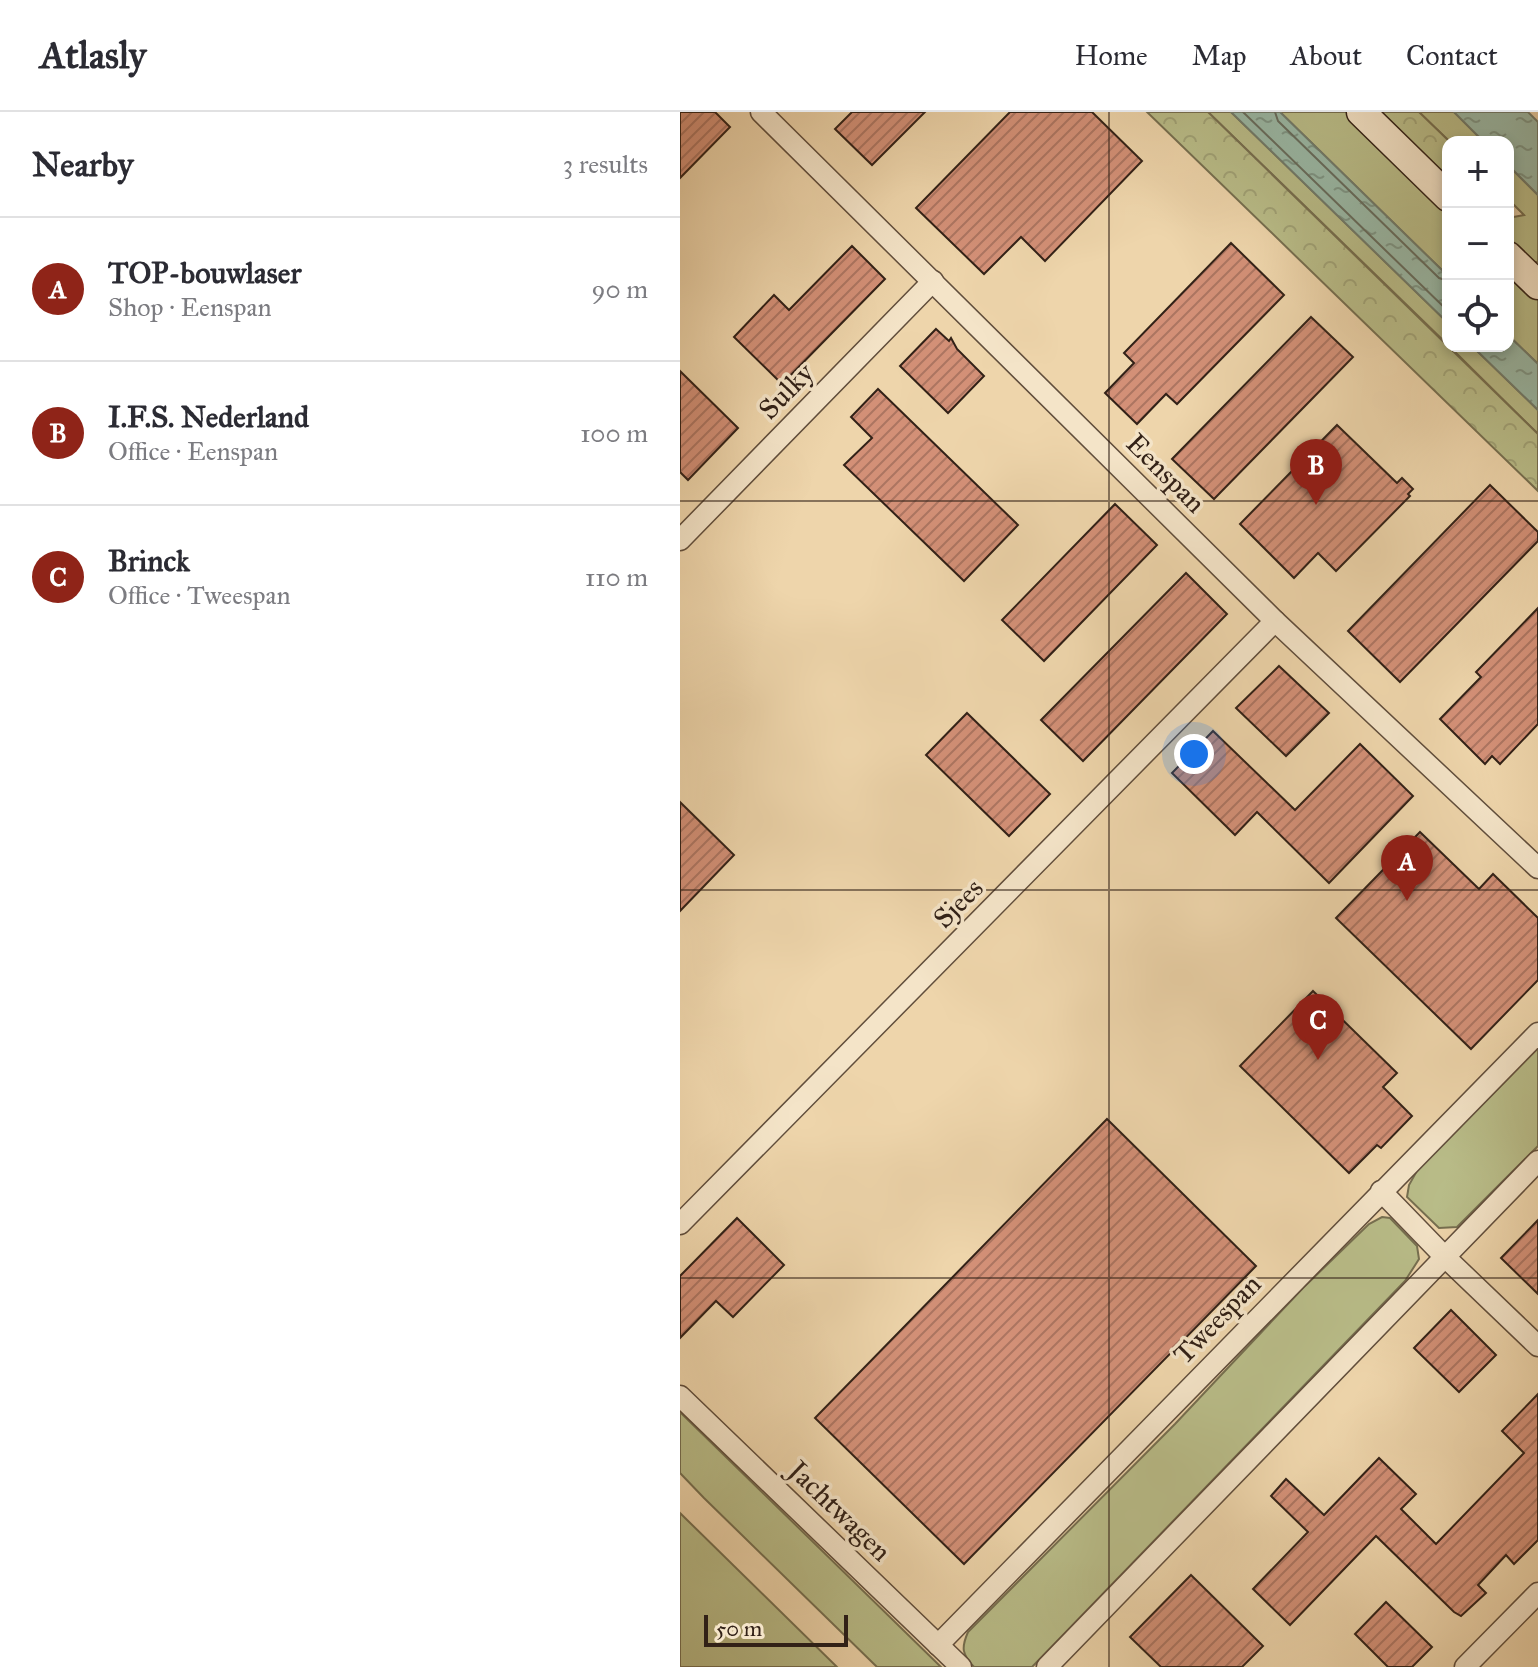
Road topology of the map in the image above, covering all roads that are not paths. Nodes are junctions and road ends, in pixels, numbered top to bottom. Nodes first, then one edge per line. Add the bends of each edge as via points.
1 (761, 112) edge
2 (1361, 112) edge
3 (1442, 191) edge
4 (1514, 262) edge
5 (933, 281) junction
6 (1538, 285) edge
7 (680, 540) edge
8 (1275, 621) junction
9 (1538, 868) edge
10 (1538, 1033) edge
11 (1538, 1161) edge
12 (1381, 1191) junction
13 (680, 1224) edge
14 (1444, 1256) junction
15 (1538, 1346) edge
16 (680, 1396) edge
17 (1538, 1593) edge
18 (938, 1645) junction
19 (961, 1667) edge
20 (1047, 1667) edge
21 (1465, 1667) edge

1 - 5 street, Eenspan
2 - 3 main road
4 - 6 main road
5 - 7 street, Sulky
5 - 8 street, Eenspan
8 - 9 street, Eenspan
8 - 13 street, Sjees
10 - 12 street, Tweespan
11 - 14 street
12 - 14 street
12 - 18 street, Tweespan
14 - 15 street
14 - 20 street
16 - 18 street, Jachtwagen
17 - 21 street
18 - 19 street, Jachtwagen

